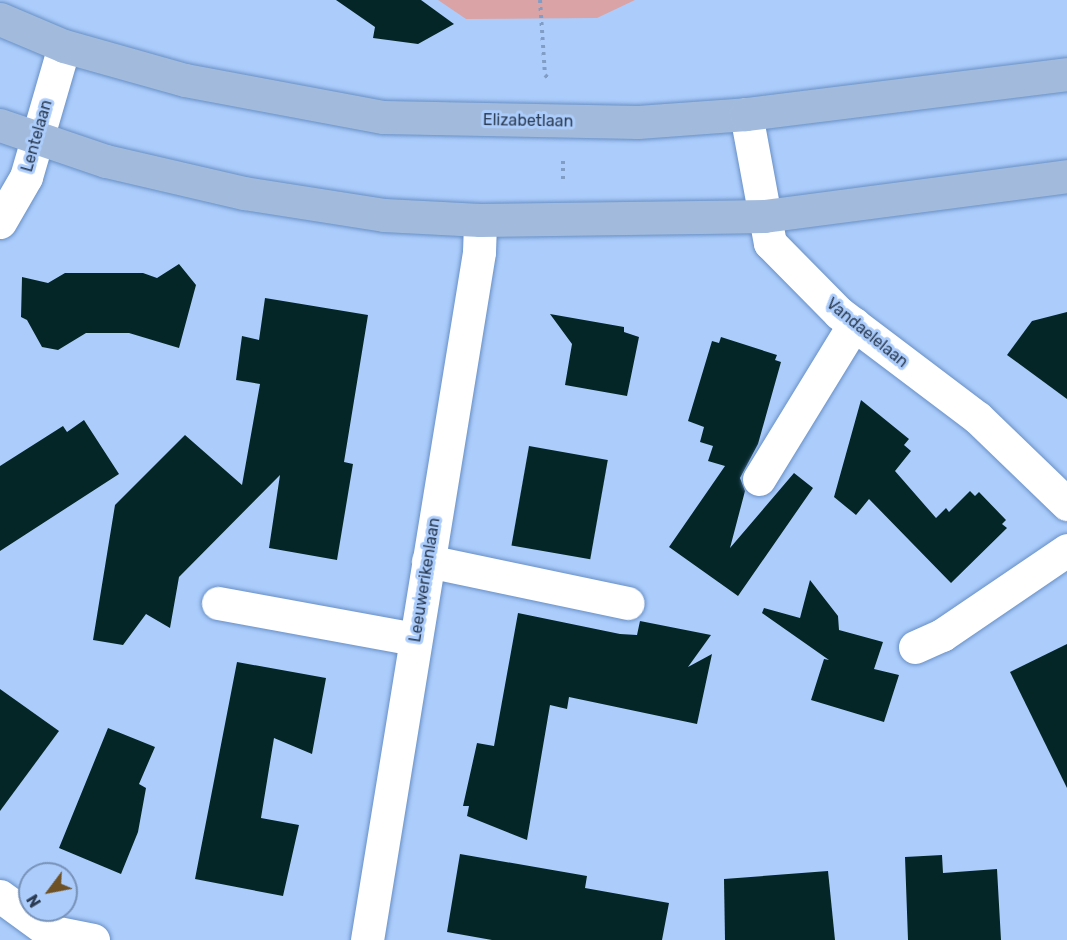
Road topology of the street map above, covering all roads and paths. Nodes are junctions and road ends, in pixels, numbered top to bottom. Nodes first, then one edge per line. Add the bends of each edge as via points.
1 (540, 0) edge
2 (0, 19) edge
3 (64, 46) junction
4 (1067, 74) edge
5 (746, 114) junction
6 (564, 122) junction
7 (0, 125) edge
8 (39, 138) junction
9 (1067, 176) edge
10 (764, 216) junction
11 (480, 220) junction
12 (562, 221) junction
13 (0, 222) edge
14 (854, 324) junction
15 (759, 479) dead end
16 (1067, 504) edge
17 (1067, 550) edge
18 (428, 561) junction
19 (218, 603) dead end
20 (628, 603) dead end
21 (415, 639) junction
22 (915, 646) dead end
23 (0, 896) edge
24 (93, 940) edge
25 (367, 940) edge

1 - 6 path via 545,75 564,93
2 - 3 main road, Elizabetlaan
3 - 6 main road, Elizabetlaan via 185,80 383,117
3 - 8 street, Lentelaan
4 - 5 main road, Elizabetlaan
5 - 6 main road, Elizabetlaan via 638,122
5 - 10 street, Vandaelelaan
6 - 12 path
7 - 8 main road
8 - 11 main road via 160,175 312,206
8 - 13 street, Lentelaan via 26,177
9 - 10 main road
10 - 12 main road
10 - 14 street, Vandaelelaan via 770,243
11 - 12 main road
11 - 18 street, Leeuwerikenlaan via 479,252
14 - 15 street
14 - 16 street, Vandaelelaan via 978,418
17 - 22 street via 942,635
18 - 20 street
18 - 21 street, Leeuwerikenlaan
19 - 21 street
21 - 25 street, Leeuwerikenlaan
23 - 24 street via 48,931

